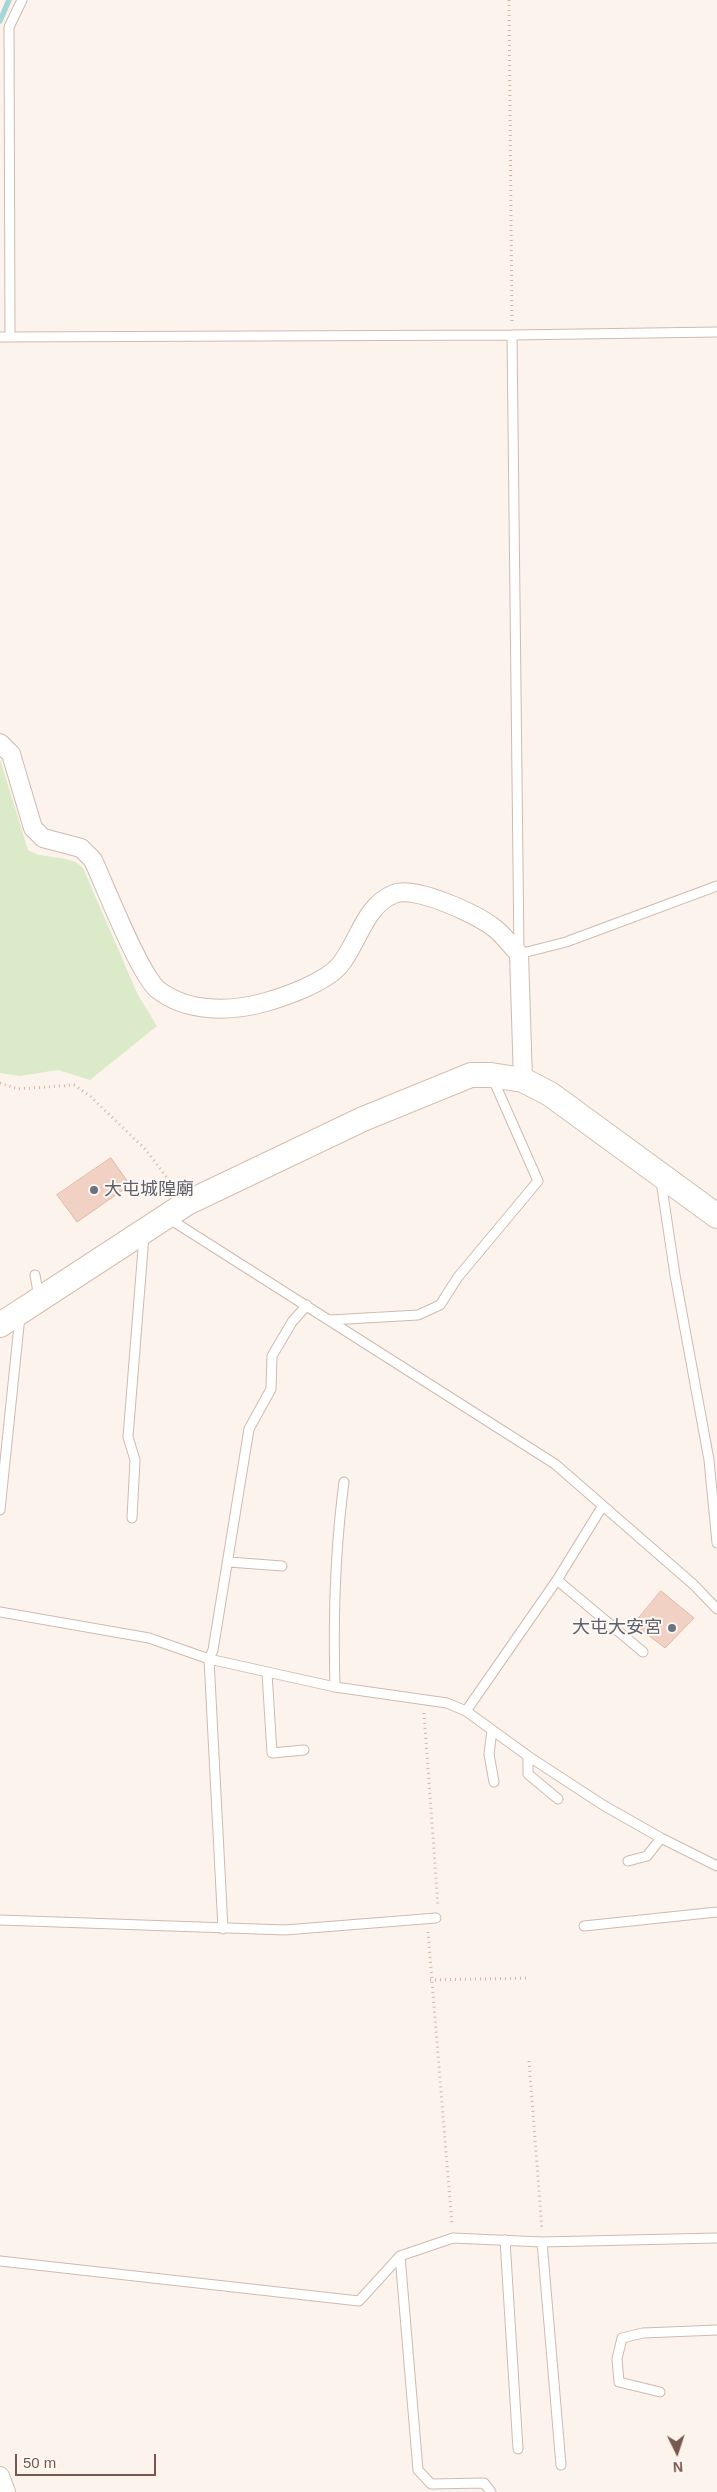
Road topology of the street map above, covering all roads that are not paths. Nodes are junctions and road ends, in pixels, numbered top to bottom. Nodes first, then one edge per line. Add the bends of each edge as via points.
1 (22, 0) edge
2 (717, 332) edge
3 (512, 335) junction
4 (5, 337) edge
5 (0, 743) edge
6 (717, 886) edge
7 (519, 954) junction
8 (491, 1075) junction
9 (523, 1080) junction
10 (660, 1174) junction
11 (166, 1216) junction
12 (717, 1216) edge
13 (144, 1231) junction
14 (36, 1275) dead end
15 (30, 1305) junction
16 (307, 1305) junction
17 (330, 1320) junction
18 (0, 1324) edge
19 (344, 1482) dead end
20 (602, 1507) junction
21 (0, 1510) edge
22 (132, 1518) dead end
23 (717, 1542) edge
24 (229, 1562) junction
25 (282, 1566) dead end
26 (556, 1580) junction
27 (717, 1609) edge
28 (0, 1612) edge
29 (643, 1652) dead end
30 (209, 1659) junction
31 (267, 1673) junction
32 (335, 1686) junction
33 (466, 1710) junction
34 (492, 1730) junction
35 (304, 1750) dead end
36 (528, 1756) junction
37 (494, 1782) dead end
38 (558, 1799) dead end
39 (661, 1838) junction
40 (628, 1861) dead end
41 (717, 1866) edge
42 (717, 1912) edge
43 (436, 1918) road end
44 (0, 1920) edge
45 (584, 1926) dead end
46 (223, 1929) junction
47 (717, 2238) edge
48 (505, 2240) junction
49 (542, 2242) junction
50 (400, 2256) junction
51 (0, 2261) edge
52 (717, 2330) edge
53 (660, 2392) dead end
54 (518, 2449) dead end
55 (561, 2465) dead end
56 (0, 2476) edge
57 (6, 2492) edge
58 (491, 2492) edge

1 - 4 lane via 8,27
2 - 3 lane
3 - 4 lane
3 - 7 lane
5 - 7 street via 11,754 33,828 43,838 81,848 93,860 142,966 157,988 187,1005 248,1007 280,998 322,979 340,966 380,903 395,893 421,894 474,917 493,927
6 - 7 lane via 566,942
7 - 9 street
8 - 9 street
8 - 11 street via 471,1075 364,1119
8 - 17 lane via 538,1181 458,1277 440,1305 418,1316
9 - 10 street via 550,1094
10 - 12 street
10 - 23 lane via 709,1460
11 - 13 street
11 - 16 lane
13 - 15 street
13 - 22 lane via 128,1437 135,1460
14 - 15 lane
15 - 18 street
15 - 21 lane
16 - 17 lane
16 - 24 lane via 292,1322 272,1356 271,1389 249,1428
17 - 20 lane via 554,1464
19 - 32 lane via 337,1536 333,1642
20 - 26 lane
20 - 27 lane via 694,1585
24 - 25 lane
24 - 30 lane
26 - 29 lane
26 - 33 lane
28 - 30 lane via 149,1638
30 - 31 lane
30 - 46 lane
31 - 32 lane
31 - 35 lane via 272,1753
32 - 33 lane via 447,1703
33 - 34 lane
34 - 36 lane
34 - 37 lane via 489,1754
36 - 38 lane via 528,1774
36 - 39 lane
39 - 40 lane via 647,1856
39 - 41 lane
42 - 45 lane
43 - 46 lane via 285,1930
44 - 46 lane
47 - 49 lane
48 - 49 lane
48 - 50 lane via 453,2238
48 - 54 lane
49 - 55 lane
50 - 51 lane via 359,2301
50 - 58 lane via 418,2470 431,2484 484,2483
52 - 53 lane via 643,2333 622,2338 617,2359 619,2382
56 - 57 street

